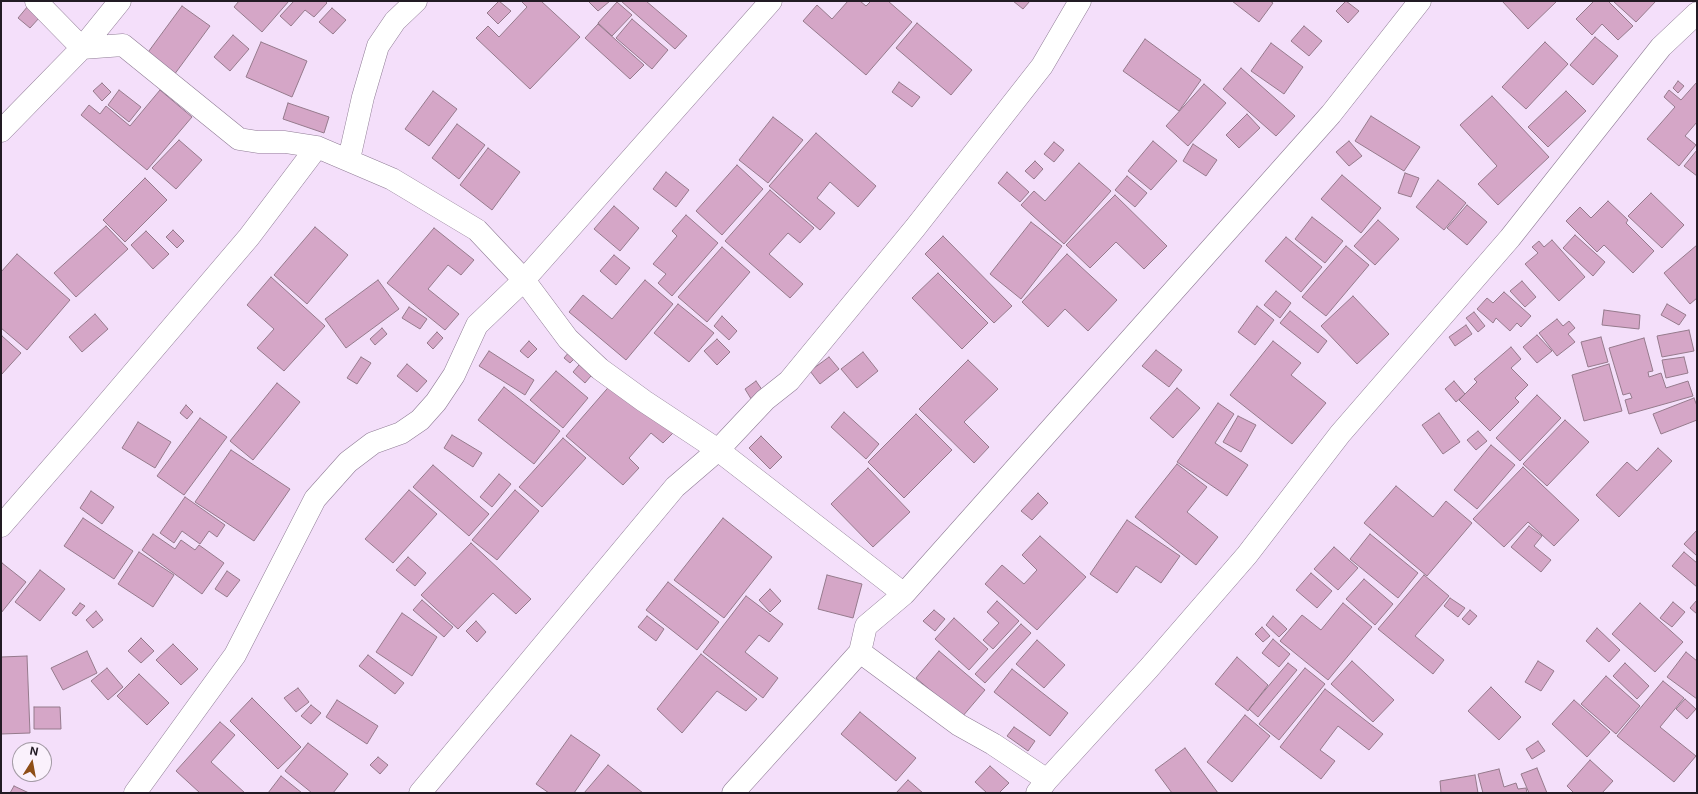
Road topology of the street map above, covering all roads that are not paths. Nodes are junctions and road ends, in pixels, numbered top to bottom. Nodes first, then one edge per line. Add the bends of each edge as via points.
1 (36, 1) edge
2 (120, 1) edge
3 (416, 1) edge
4 (771, 1) edge
5 (1080, 1) edge
6 (1420, 1) edge
7 (1697, 13) edge
8 (82, 48) junction
9 (1, 131) edge
10 (317, 146) junction
11 (349, 160) junction
12 (524, 280) junction
13 (718, 450) junction
14 (1, 526) edge
15 (904, 594) junction
16 (860, 652) junction
17 (1042, 786) edge
18 (135, 793) edge
19 (420, 793) edge
20 (733, 793) edge

1 - 8 street
2 - 8 street
3 - 11 street via 395,21 378,46 363,96
4 - 12 street
5 - 13 street via 1042,66 910,234 789,381 765,400
6 - 15 street via 1331,114
7 - 17 street via 1661,47 1510,238 1340,434 1247,555
8 - 9 street
8 - 10 street via 123,45 239,139
10 - 11 street
10 - 14 street via 249,237
11 - 12 street via 392,179 477,230
12 - 13 street via 568,339 600,369
12 - 18 street via 477,326 454,375 420,420 401,433 373,443 348,462 315,499 235,654
13 - 15 street
13 - 19 street via 675,487
15 - 16 street via 866,626
16 - 17 street via 959,724 993,744
16 - 20 street

